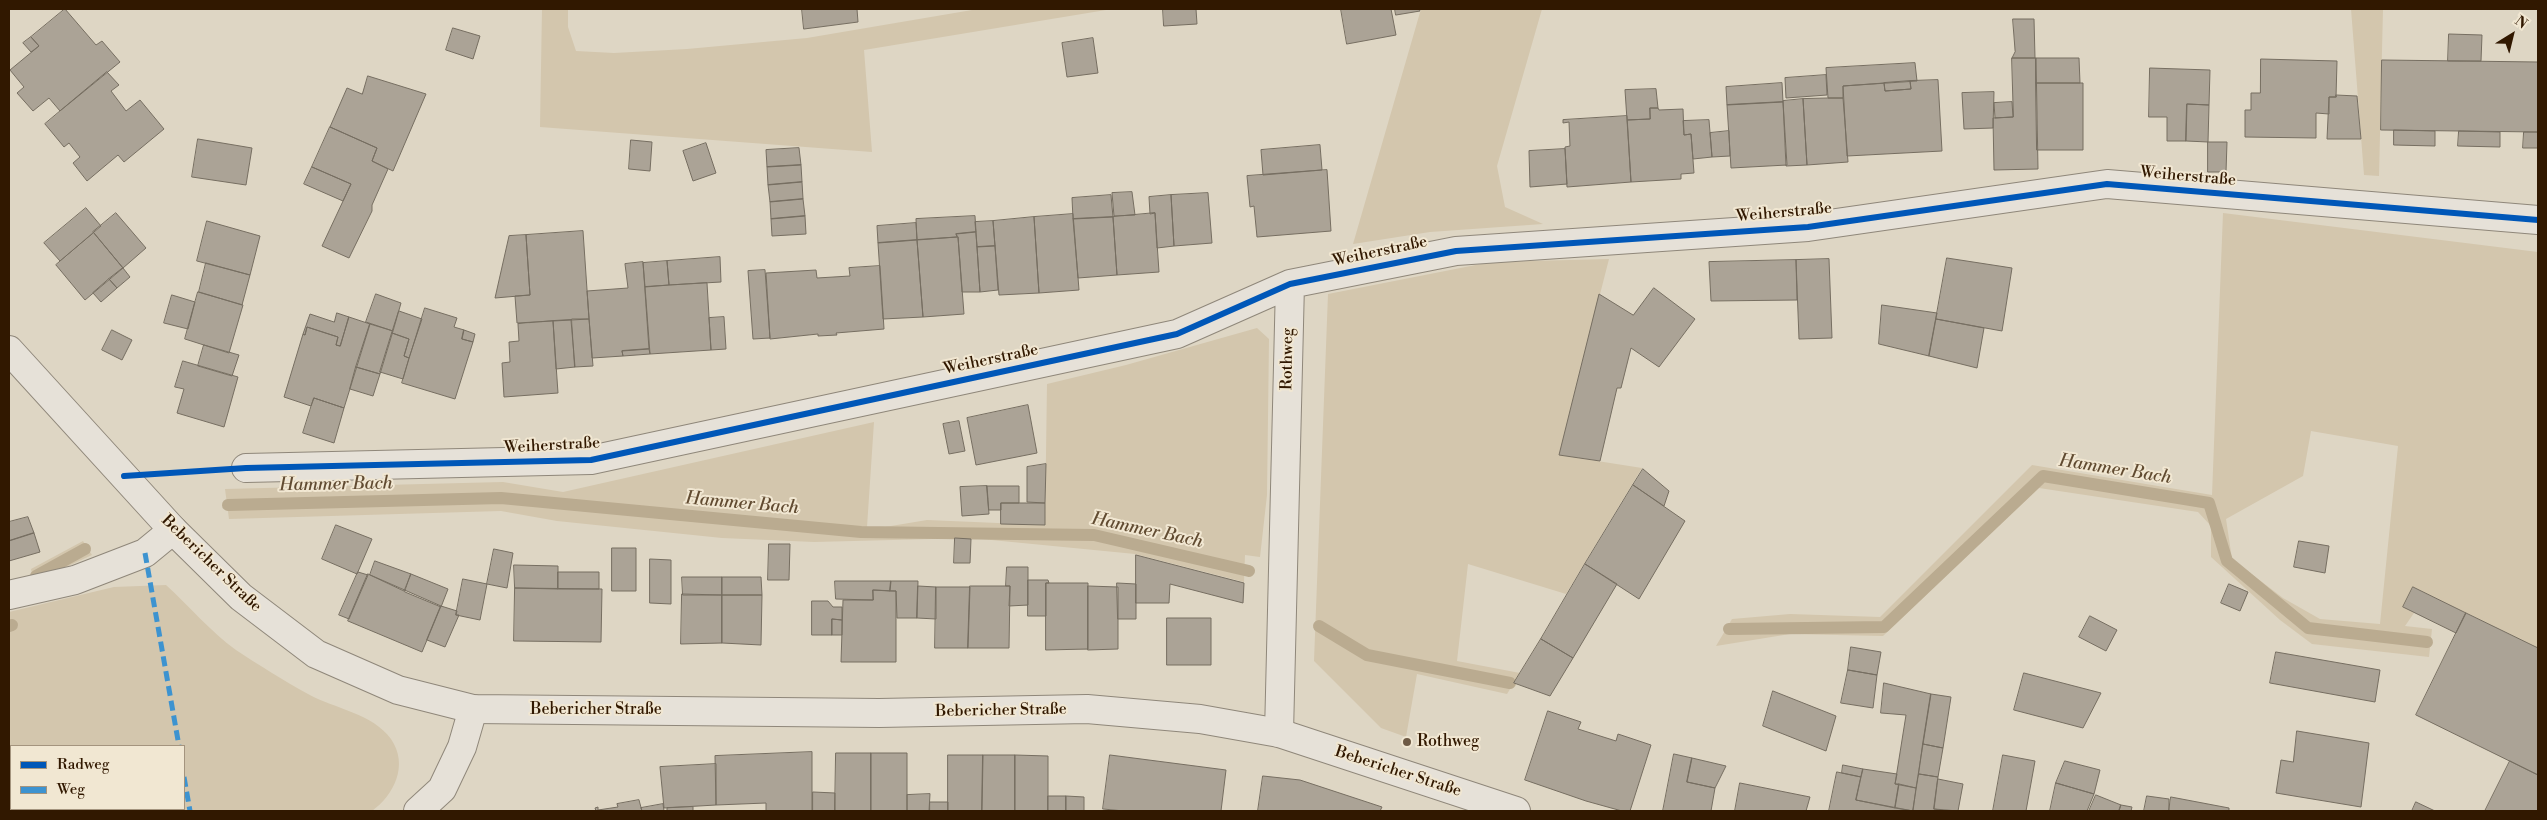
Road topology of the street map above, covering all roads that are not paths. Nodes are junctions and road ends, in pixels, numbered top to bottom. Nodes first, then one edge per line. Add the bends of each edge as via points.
1 (2538, 220) edge
2 (1290, 284) junction
3 (9, 350) edge
4 (246, 468) dead end
5 (173, 530) junction
6 (9, 596) edge
7 (472, 710) junction
8 (1279, 733) junction
9 (418, 811) edge
10 (1516, 811) edge

1 - 2 street, Weiherstraße via 2107,184 1808,226 1456,251
2 - 4 street, Weiherstraße via 1177,334 591,460
2 - 8 street, Rothweg
3 - 5 street, Bebericher Straße
5 - 6 street via 145,553 75,580
5 - 7 street, Bebericher Straße via 241,597 316,654 398,690
7 - 8 street, Bebericher Straße via 879,713 1087,710 1200,719
7 - 9 street via 462,748 442,789
8 - 10 street, Bebericher Straße

